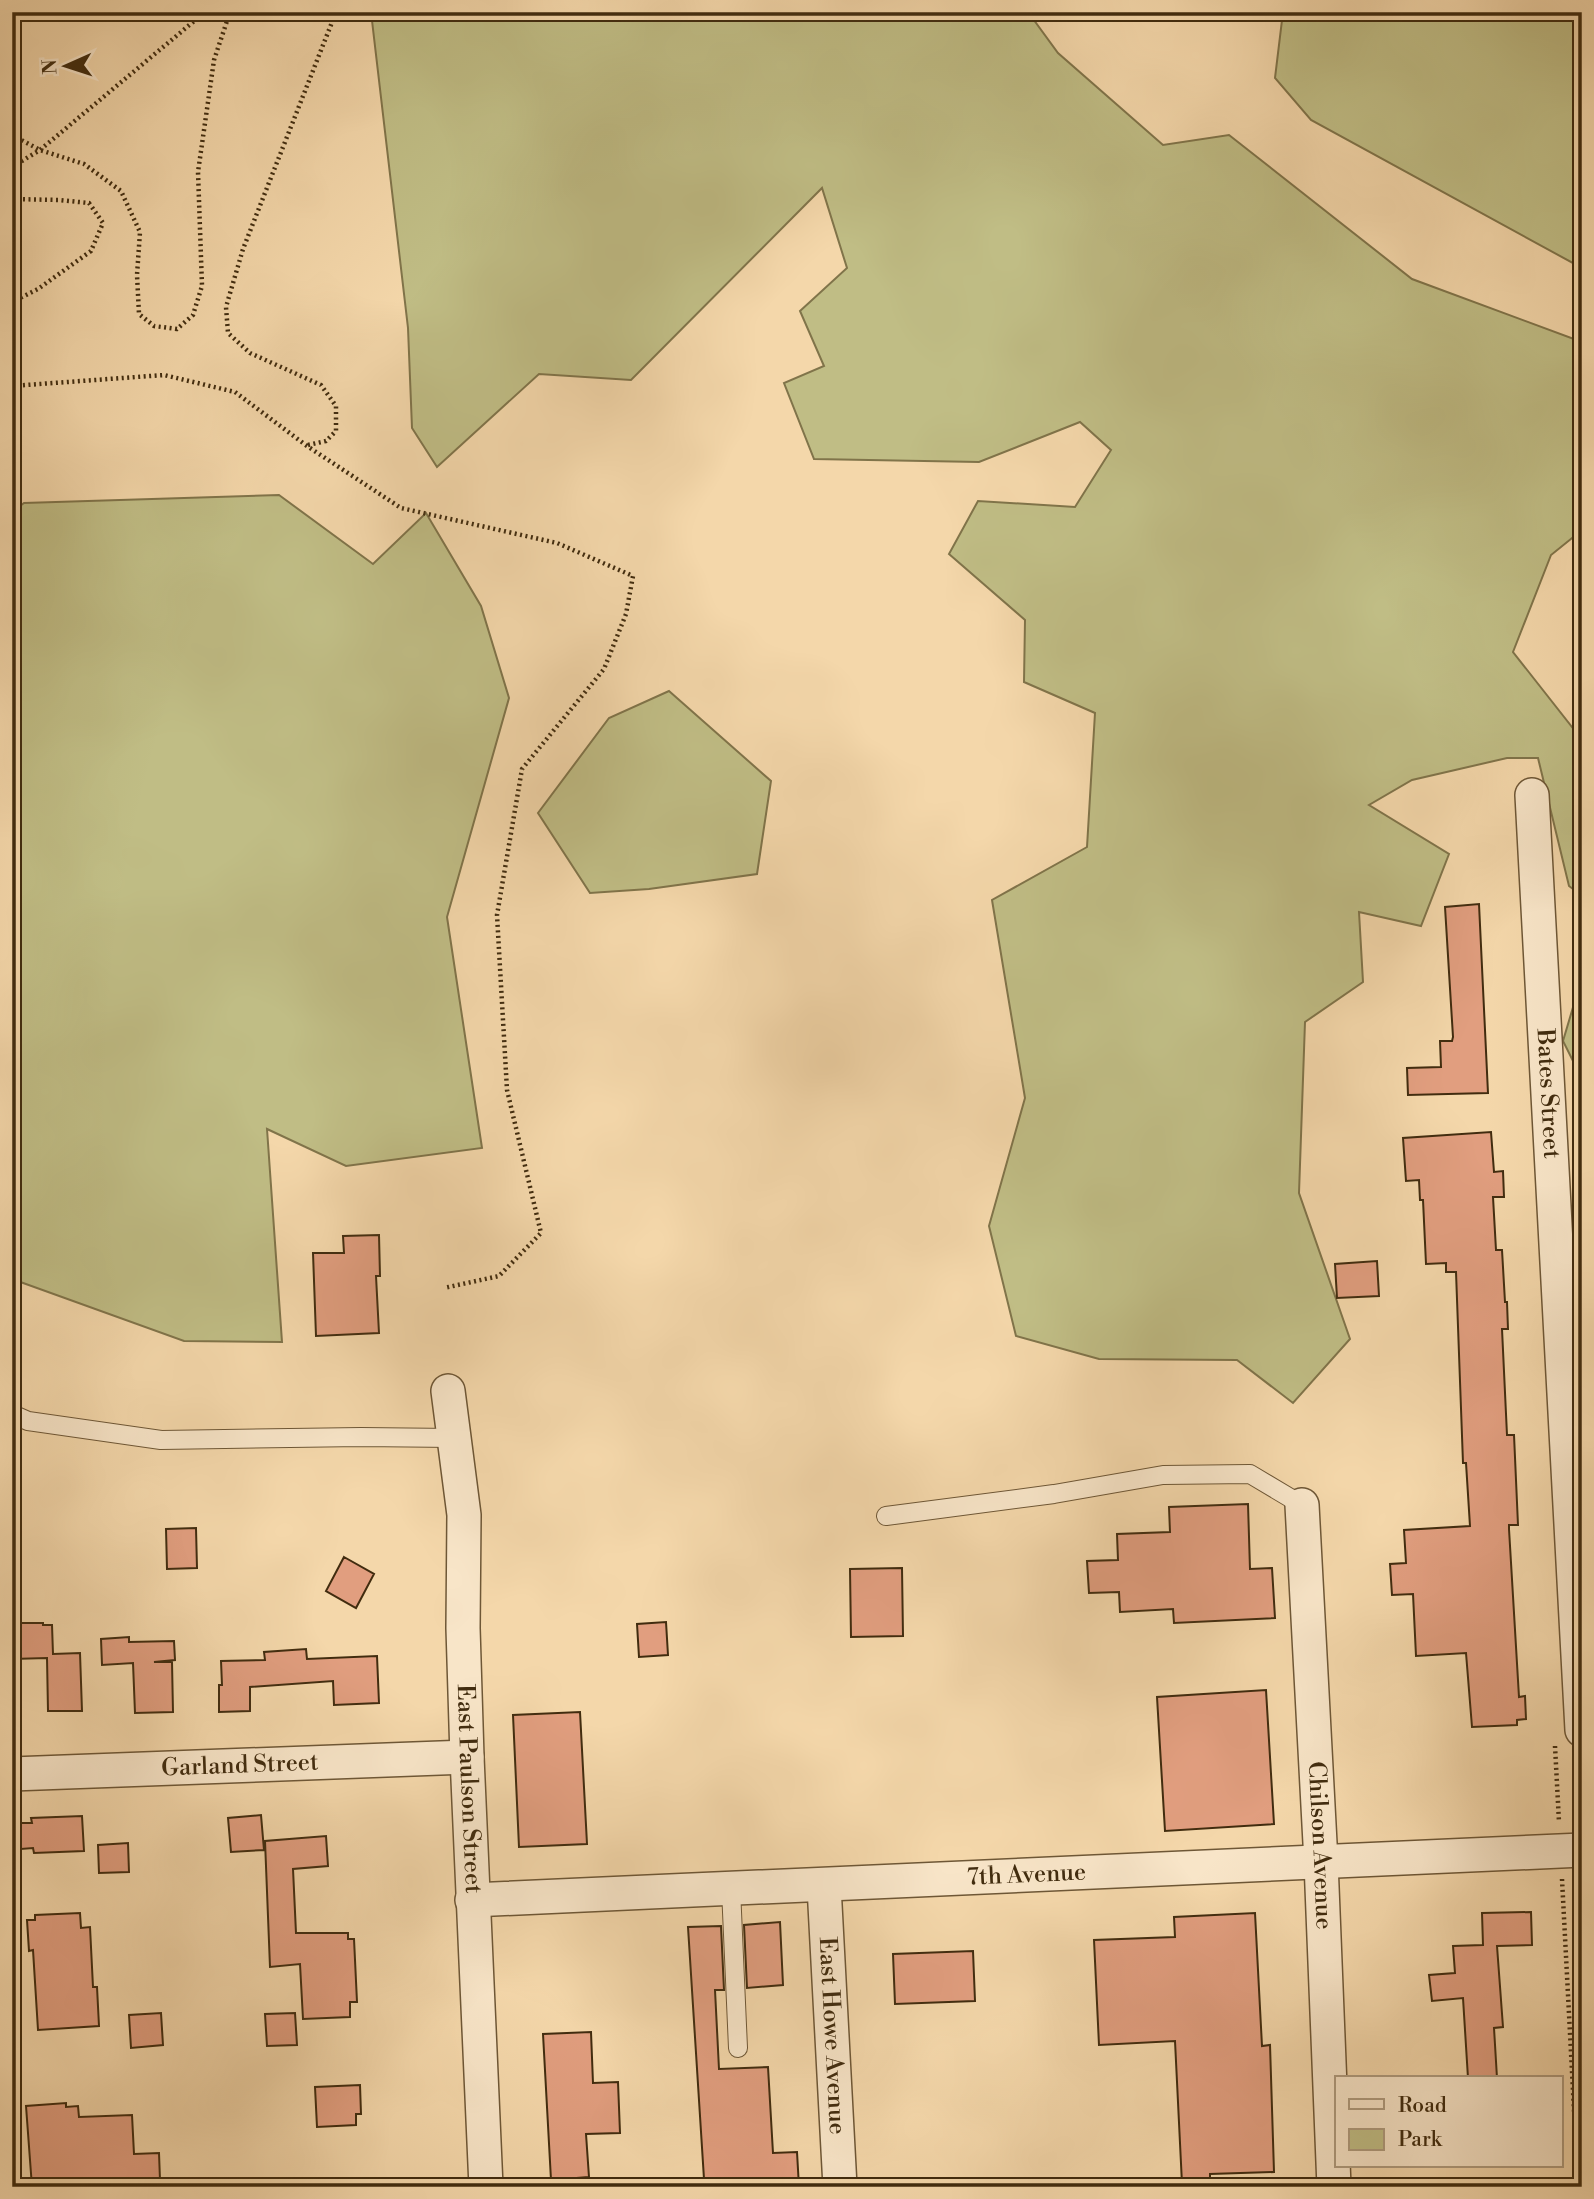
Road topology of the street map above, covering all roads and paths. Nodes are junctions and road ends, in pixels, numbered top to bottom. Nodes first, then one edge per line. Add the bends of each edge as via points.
1 (205, 12) edge
2 (230, 12) edge
3 (336, 12) edge
4 (12, 135) edge
5 (40, 150) junction
6 (12, 167) edge
7 (12, 199) edge
8 (12, 302) edge
9 (12, 386) edge
10 (307, 446) junction
11 (1532, 795) dead end
12 (444, 1288) dead end
13 (448, 1391) dead end
14 (12, 1413) edge
15 (454, 1438) junction
16 (1301, 1505) joint
17 (886, 1516) dead end
18 (1582, 1730) edge
19 (467, 1757) junction
20 (12, 1774) edge
21 (1582, 1850) edge
22 (1321, 1862) junction
23 (824, 1886) junction
24 (731, 1889) junction
25 (472, 1900) junction
26 (738, 2048) dead end
27 (486, 2187) edge
28 (840, 2187) edge
29 (1334, 2187) edge

1 - 5 path
2 - 5 path via 214,60 198,172 202,286 194,314 177,329 154,327 139,314 139,232 121,191 84,163
3 - 10 path via 243,249 226,307 228,333 250,353 321,384 336,406 335,431 326,441
4 - 5 path
5 - 6 path
7 - 8 path via 89,203 103,223 91,251
9 - 10 path via 164,375 235,392
10 - 12 path via 401,508 556,543 633,576 626,614 604,669 522,769 497,915 508,1090 541,1233 499,1276
11 - 18 street, Bates Street
13 - 15 street, East Paulson Street
14 - 15 lane via 28,1421 161,1440
15 - 19 street, East Paulson Street via 464,1516
16 - 17 lane via 1250,1474 1175,1475
16 - 22 street, Chilson Avenue
19 - 20 street, Garland Street
19 - 25 street, East Paulson Street
21 - 22 street, 7th Avenue
22 - 23 street, 7th Avenue
22 - 29 street, Chilson Avenue
23 - 24 street, 7th Avenue
23 - 28 street, East Howe Avenue
24 - 25 street, 7th Avenue
24 - 26 lane
25 - 27 street, East Paulson Street

